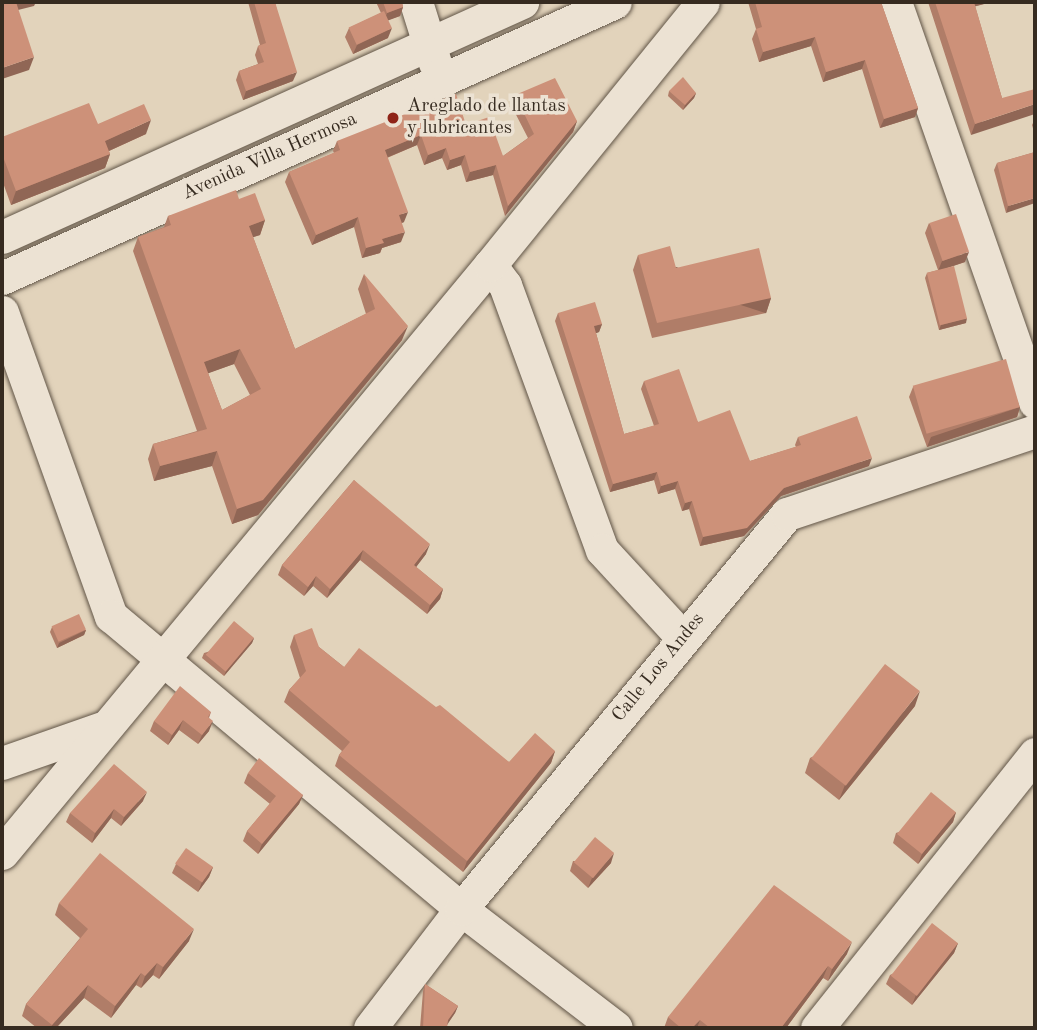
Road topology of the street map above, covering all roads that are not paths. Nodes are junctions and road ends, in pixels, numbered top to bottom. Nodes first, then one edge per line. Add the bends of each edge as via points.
1 (416, 2) edge
2 (522, 2) edge
3 (615, 2) edge
4 (703, 2) edge
5 (895, 2) edge
6 (430, 43) junction
7 (439, 80) junction
8 (2, 237) edge
9 (491, 265) junction
10 (2, 278) edge
11 (2, 312) edge
12 (1035, 402) edge
13 (1035, 430) edge
14 (683, 638) junction
15 (161, 662) junction
16 (103, 727) junction
17 (1035, 754) edge
18 (2, 763) edge
19 (2, 853) edge
20 (461, 909) junction
21 (370, 1028) edge
22 (616, 1028) edge
23 (817, 1028) edge

1 - 6 street
2 - 6 street, Avenida Villa Hermosa
3 - 7 street, Avenida Villa Hermosa
4 - 9 street
5 - 12 street
6 - 7 street
6 - 8 street, Avenida Villa Hermosa
7 - 10 street, Avenida Villa Hermosa
9 - 14 street via 505,285 602,550
9 - 15 street
11 - 15 street via 111,616
13 - 14 street, Calle Los Andes via 787,514
14 - 20 street, Calle Los Andes
15 - 16 street
15 - 20 street
16 - 18 street
16 - 19 street
17 - 23 street
20 - 21 street, Calle Los Andes
20 - 22 street

